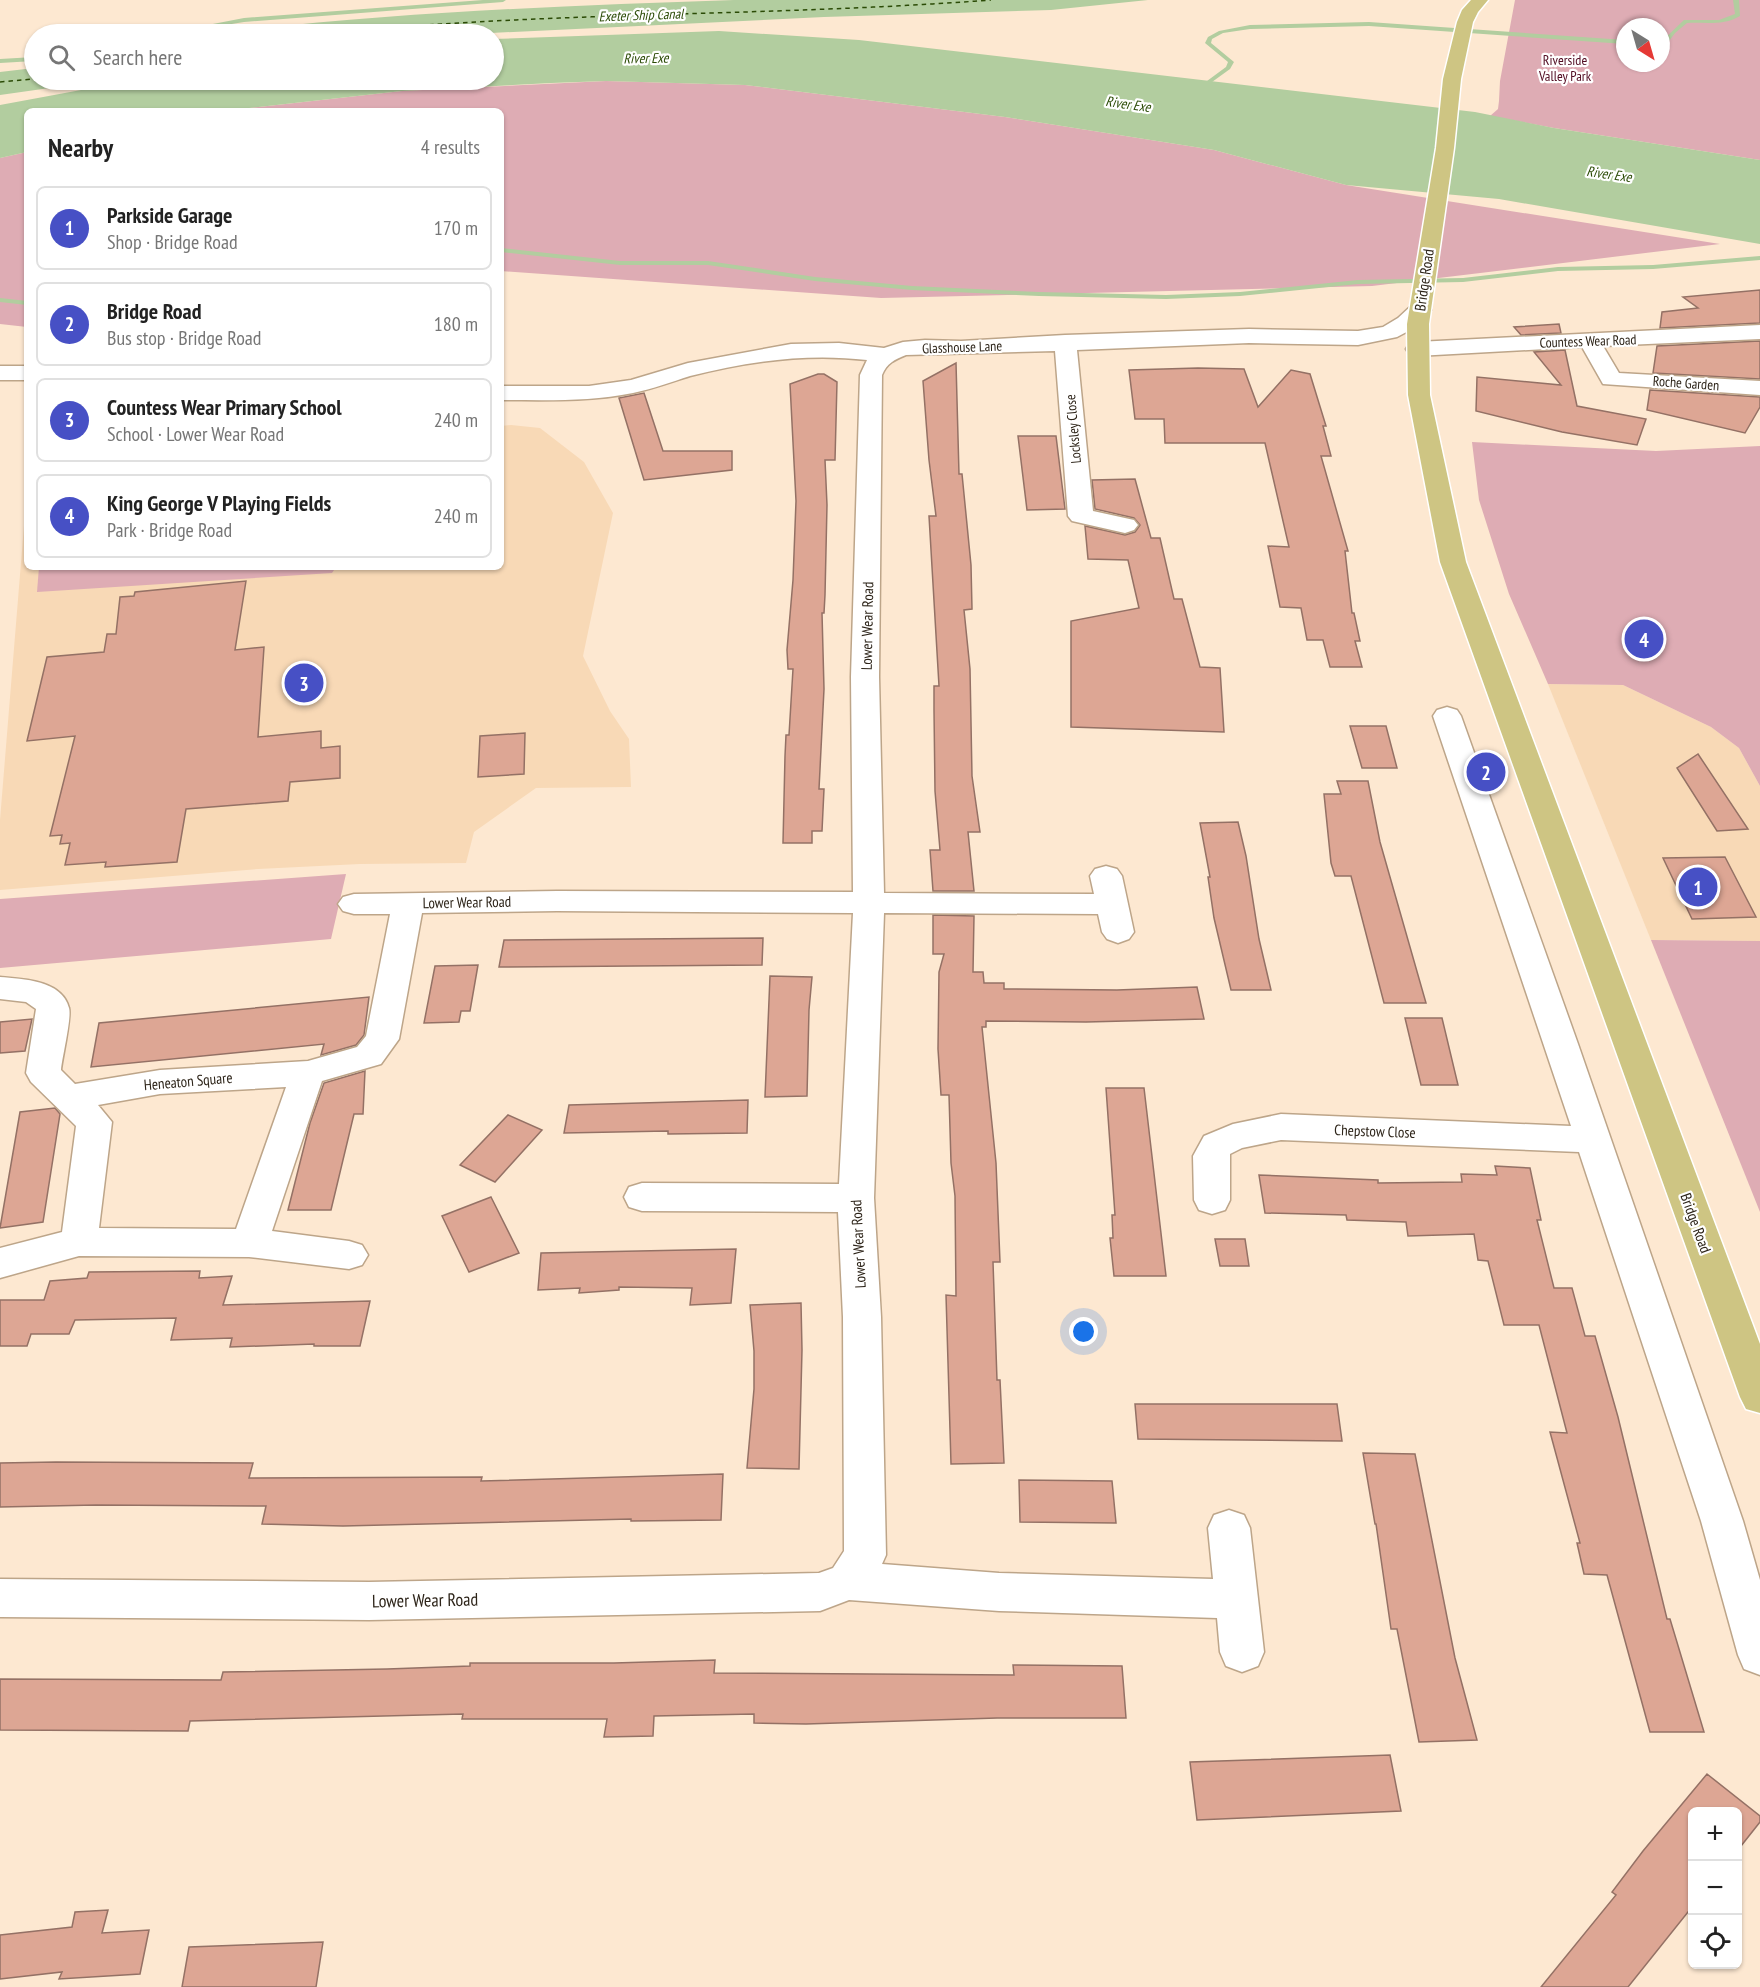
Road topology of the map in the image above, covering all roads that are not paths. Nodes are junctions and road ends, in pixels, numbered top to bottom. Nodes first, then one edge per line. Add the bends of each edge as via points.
1 (1471, 8) edge
2 (1421, 302) junction
3 (1760, 332) edge
4 (1358, 338) junction
5 (1588, 340) junction
6 (1065, 342) junction
7 (1417, 349) junction
8 (886, 355) junction
9 (1417, 372) junction
10 (0, 373) edge
11 (24, 373) edge
12 (1760, 388) edge
13 (504, 393) edge
14 (1125, 525) dead end
15 (1447, 716) dead end
16 (408, 903) junction
17 (869, 903) junction
18 (354, 904) dead end
19 (1112, 904) dead end
20 (0, 988) edge
21 (308, 1073) junction
22 (70, 1097) junction
23 (1593, 1138) junction
24 (642, 1197) dead end
25 (856, 1198) junction
26 (1212, 1200) dead end
27 (79, 1242) junction
28 (249, 1243) junction
29 (349, 1255) dead end
30 (0, 1263) edge
31 (1760, 1397) edge
32 (1229, 1528) dead end
33 (848, 1581) junction
34 (0, 1598) edge
35 (1236, 1599) junction
36 (1242, 1652) dead end
37 (1760, 1655) edge

1 - 2 main road, Bridge Road via 1450,96 1446,148
2 - 4 street, Glasshouse Lane via 1406,323 1389,332
2 - 7 main road, Bridge Road
3 - 5 street, Countess Wear Road
4 - 6 street, Glasshouse Lane via 1249,336
4 - 9 street via 1395,352
5 - 7 street, Countess Wear Road
5 - 12 street, Roche Garden via 1601,358 1608,389
6 - 8 street, Glasshouse Lane via 925,347
6 - 14 street, Locksley Close via 1069,516
7 - 9 main road, Bridge Road
8 - 13 street, Glasshouse Lane via 839,350 791,351 589,393
8 - 17 street, Lower Wear Road via 876,363 871,375 866,678
9 - 31 main road, Bridge Road via 1453,562
10 - 11 street
15 - 23 street
16 - 17 street, Lower Wear Road
16 - 18 street, Lower Wear Road
16 - 21 street, Heneaton Square via 382,1039 369,1056
17 - 19 street, Lower Wear Road
17 - 25 street, Lower Wear Road
20 - 22 street via 36,992 49,1001 53,1009 43,1073
21 - 22 street, Heneaton Square via 160,1082
21 - 28 street
22 - 27 street via 94,1122
23 - 26 street, Chepstow Close via 1281,1127 1233,1137 1217,1145 1211,1156
23 - 37 street via 1722,1521
24 - 25 street
25 - 33 street, Lower Wear Road via 865,1555
27 - 28 street
27 - 30 street
28 - 29 street
32 - 35 street
33 - 34 street, Lower Wear Road via 808,1593 369,1601
33 - 35 street, Lower Wear Road via 999,1592
35 - 36 street

